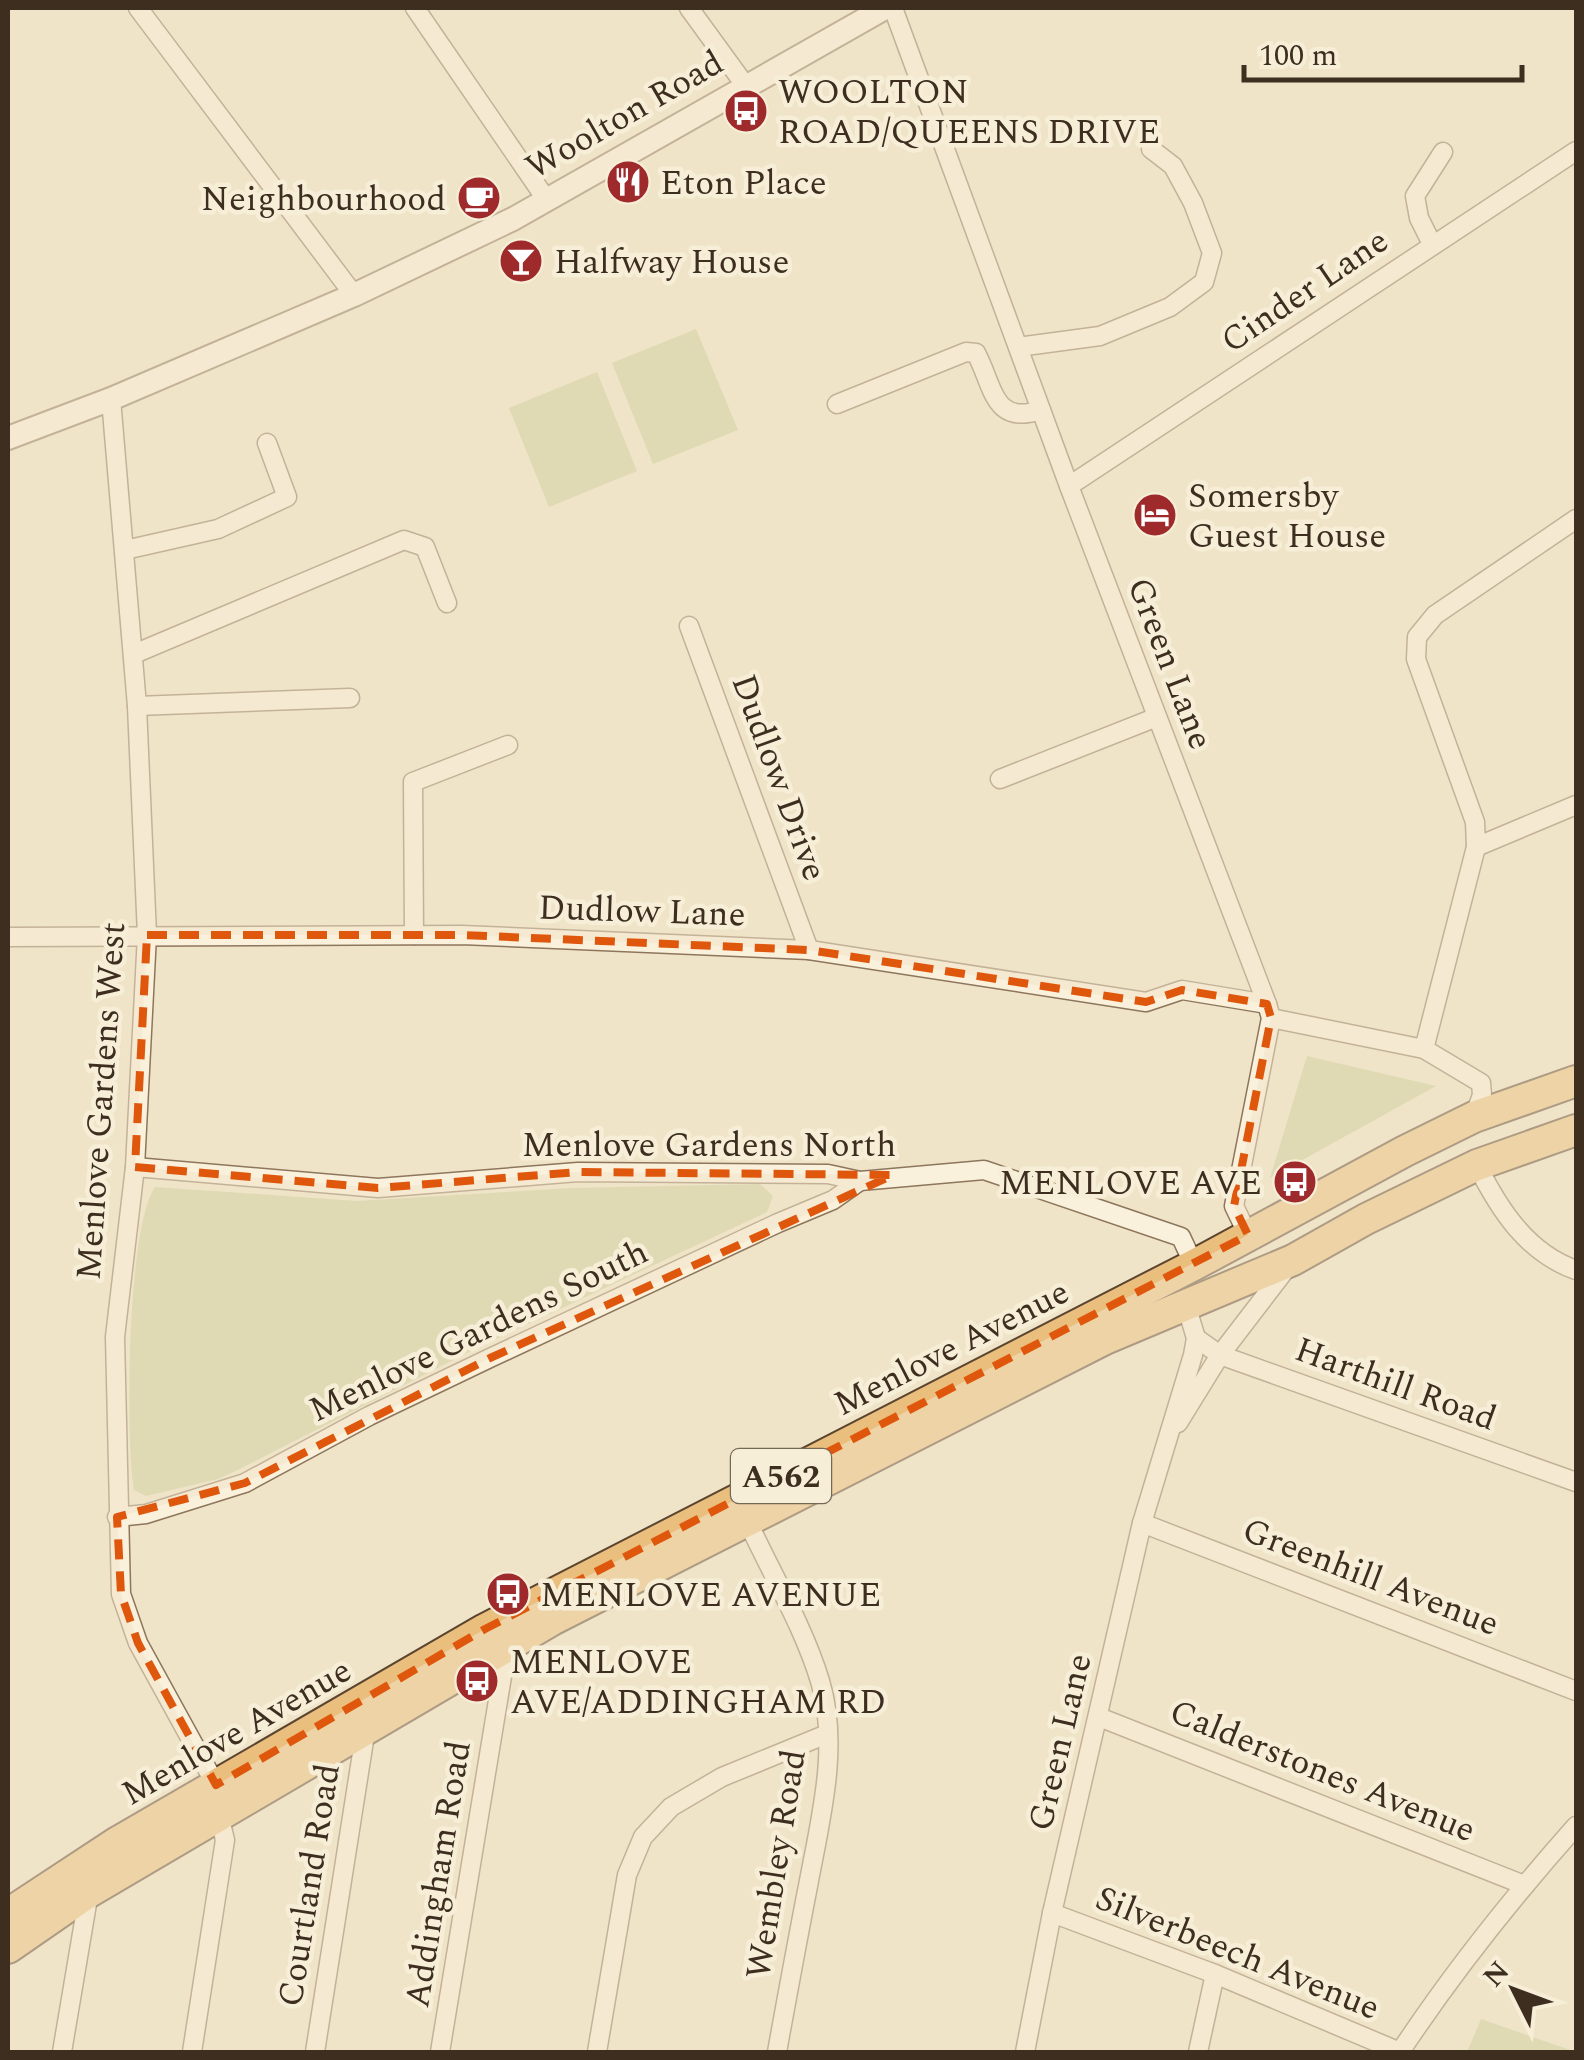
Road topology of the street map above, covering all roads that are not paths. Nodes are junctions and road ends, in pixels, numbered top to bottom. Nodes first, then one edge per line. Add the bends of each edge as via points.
1 (138, 8) edge
2 (415, 8) edge
3 (689, 8) edge
4 (889, 8) edge
5 (745, 85) junction
6 (1151, 149) dead end
7 (1576, 150) edge
8 (1444, 152) dead end
9 (546, 199) junction
10 (1432, 244) junction
11 (354, 294) junction
12 (1018, 347) junction
13 (111, 399) junction
14 (837, 404) dead end
15 (1041, 410) junction
16 (8, 438) edge
17 (267, 443) dead end
18 (1070, 486) junction
19 (1576, 519) edge
20 (124, 550) junction
21 (448, 603) dead end
22 (689, 626) dead end
23 (134, 654) junction
24 (350, 698) dead end
25 (137, 706) junction
26 (1157, 717) junction
27 (508, 745) dead end
28 (1000, 780) dead end
29 (1576, 805) edge
30 (1476, 847) junction
31 (414, 935) junction
32 (147, 936) junction
33 (8, 937) edge
34 (809, 950) junction
35 (1269, 1011) junction
36 (1424, 1049) junction
37 (1576, 1081) edge
38 (1474, 1117) junction
39 (1576, 1130) edge
40 (1477, 1165) junction
41 (135, 1166) junction
42 (860, 1181) junction
43 (1288, 1214) junction
44 (1248, 1235) junction
45 (1299, 1257) junction
46 (1194, 1265) junction
47 (1576, 1270) edge
48 (1186, 1305) junction
49 (1196, 1338) junction
50 (1220, 1355) junction
51 (1163, 1448) junction
52 (1576, 1482) edge
53 (117, 1517) junction
54 (747, 1520) junction
55 (1142, 1522) junction
56 (506, 1646) junction
57 (1576, 1691) edge
58 (1099, 1716) junction
59 (366, 1728) junction
60 (827, 1734) junction
61 (218, 1800) junction
62 (1576, 1826) edge
63 (1524, 1885) junction
64 (89, 1892) junction
65 (1052, 1913) junction
66 (8, 1914) edge
67 (8, 1948) edge
68 (1216, 1974) junction
69 (62, 2052) edge
70 (192, 2052) edge
71 (314, 2052) edge
72 (440, 2052) edge
73 (596, 2052) edge
74 (776, 2052) edge
75 (1025, 2052) edge
76 (1198, 2052) edge
77 (1400, 2052) edge

1 - 11 street
2 - 9 street
3 - 5 street
4 - 5 street, Woolton Road
4 - 12 street, Green Lane
5 - 9 street, Woolton Road
6 - 12 street via 1173,166 1193,202 1212,253 1204,282 1170,307 1100,336
7 - 10 street, Cinder Lane
8 - 10 street via 1415,196
9 - 11 street, Woolton Road
10 - 18 street, Cinder Lane
11 - 13 street, Woolton Road
12 - 15 street, Green Lane
13 - 16 street, Woolton Road
13 - 20 street, Menlove Gardens West
14 - 15 street via 966,352 976,353 1009,414
15 - 18 street, Green Lane
17 - 20 street via 287,498 218,529
18 - 26 street, Green Lane
19 - 30 street via 1435,615 1417,637 1416,659 1474,822
20 - 23 street, Menlove Gardens West
21 - 23 street via 425,546 404,540
22 - 34 street, Dudlow Drive
23 - 25 street, Menlove Gardens West
24 - 25 street
25 - 32 street, Menlove Gardens West
26 - 28 street
26 - 35 street, Green Lane
27 - 31 street via 413,782
29 - 30 street
30 - 36 street
31 - 32 street, Dudlow Lane
31 - 34 street, Dudlow Lane
32 - 33 street, Dudlow Lane
32 - 41 street, Menlove Gardens West
34 - 35 street, Dudlow Lane via 1146,1002 1182,990
35 - 36 street, Dudlow Lane
35 - 44 street via 1234,1206
36 - 38 street, Dudlow Lane via 1481,1083
37 - 38 highway, Menlove Avenue / A562
38 - 43 highway, Menlove Avenue / A562
39 - 40 highway, Menlove Avenue / A562
40 - 45 highway, Menlove Avenue / A562
40 - 47 street via 1497,1204 1534,1248
41 - 42 street, Menlove Gardens North via 378,1188 578,1172 828,1174
41 - 53 street, Menlove Gardens West via 114,1337
42 - 46 street, Menlove Gardens North via 984,1170 1181,1237
42 - 53 street, Menlove Gardens South via 833,1200 455,1374 245,1483
43 - 44 highway, Menlove Avenue / A562
43 - 45 highway
44 - 46 highway, Menlove Avenue / A562
45 - 48 highway, Menlove Avenue / A562
45 - 50 street, Green Lane
46 - 48 highway
46 - 61 highway, Menlove Avenue / A562 via 485,1628
48 - 49 street
48 - 54 highway, Menlove Avenue / A562 via 1105,1339
49 - 50 street, Harthill Road
49 - 51 street, Green Lane
50 - 51 street, Green Lane
50 - 52 street, Harthill Road
51 - 55 street, Green Lane
53 - 61 street, Menlove Gardens West via 121,1594 138,1643
54 - 56 highway, Menlove Avenue / A562
54 - 60 street, Wembley Road via 821,1684
55 - 57 street, Greenhill Avenue
55 - 58 street, Green Lane
56 - 59 highway, Menlove Avenue / A562
56 - 72 street, Addingham Road
58 - 63 street, Calderstones Avenue
58 - 65 street, Green Lane
59 - 61 highway, Menlove Avenue / A562
59 - 71 street, Courtland Road
60 - 73 street via 722,1778 671,1807 642,1837 627,1875
60 - 74 street, Wembley Road via 820,1822
61 - 64 highway, Menlove Avenue / A562
61 - 66 highway, Menlove Avenue / A562 via 116,1844
61 - 70 street via 225,1840
62 - 63 street
63 - 77 street
64 - 67 highway, Menlove Avenue / A562
64 - 69 street
65 - 68 street, Silverbeech Avenue
65 - 75 street, Green Lane
68 - 76 street
68 - 77 street, Silverbeech Avenue

